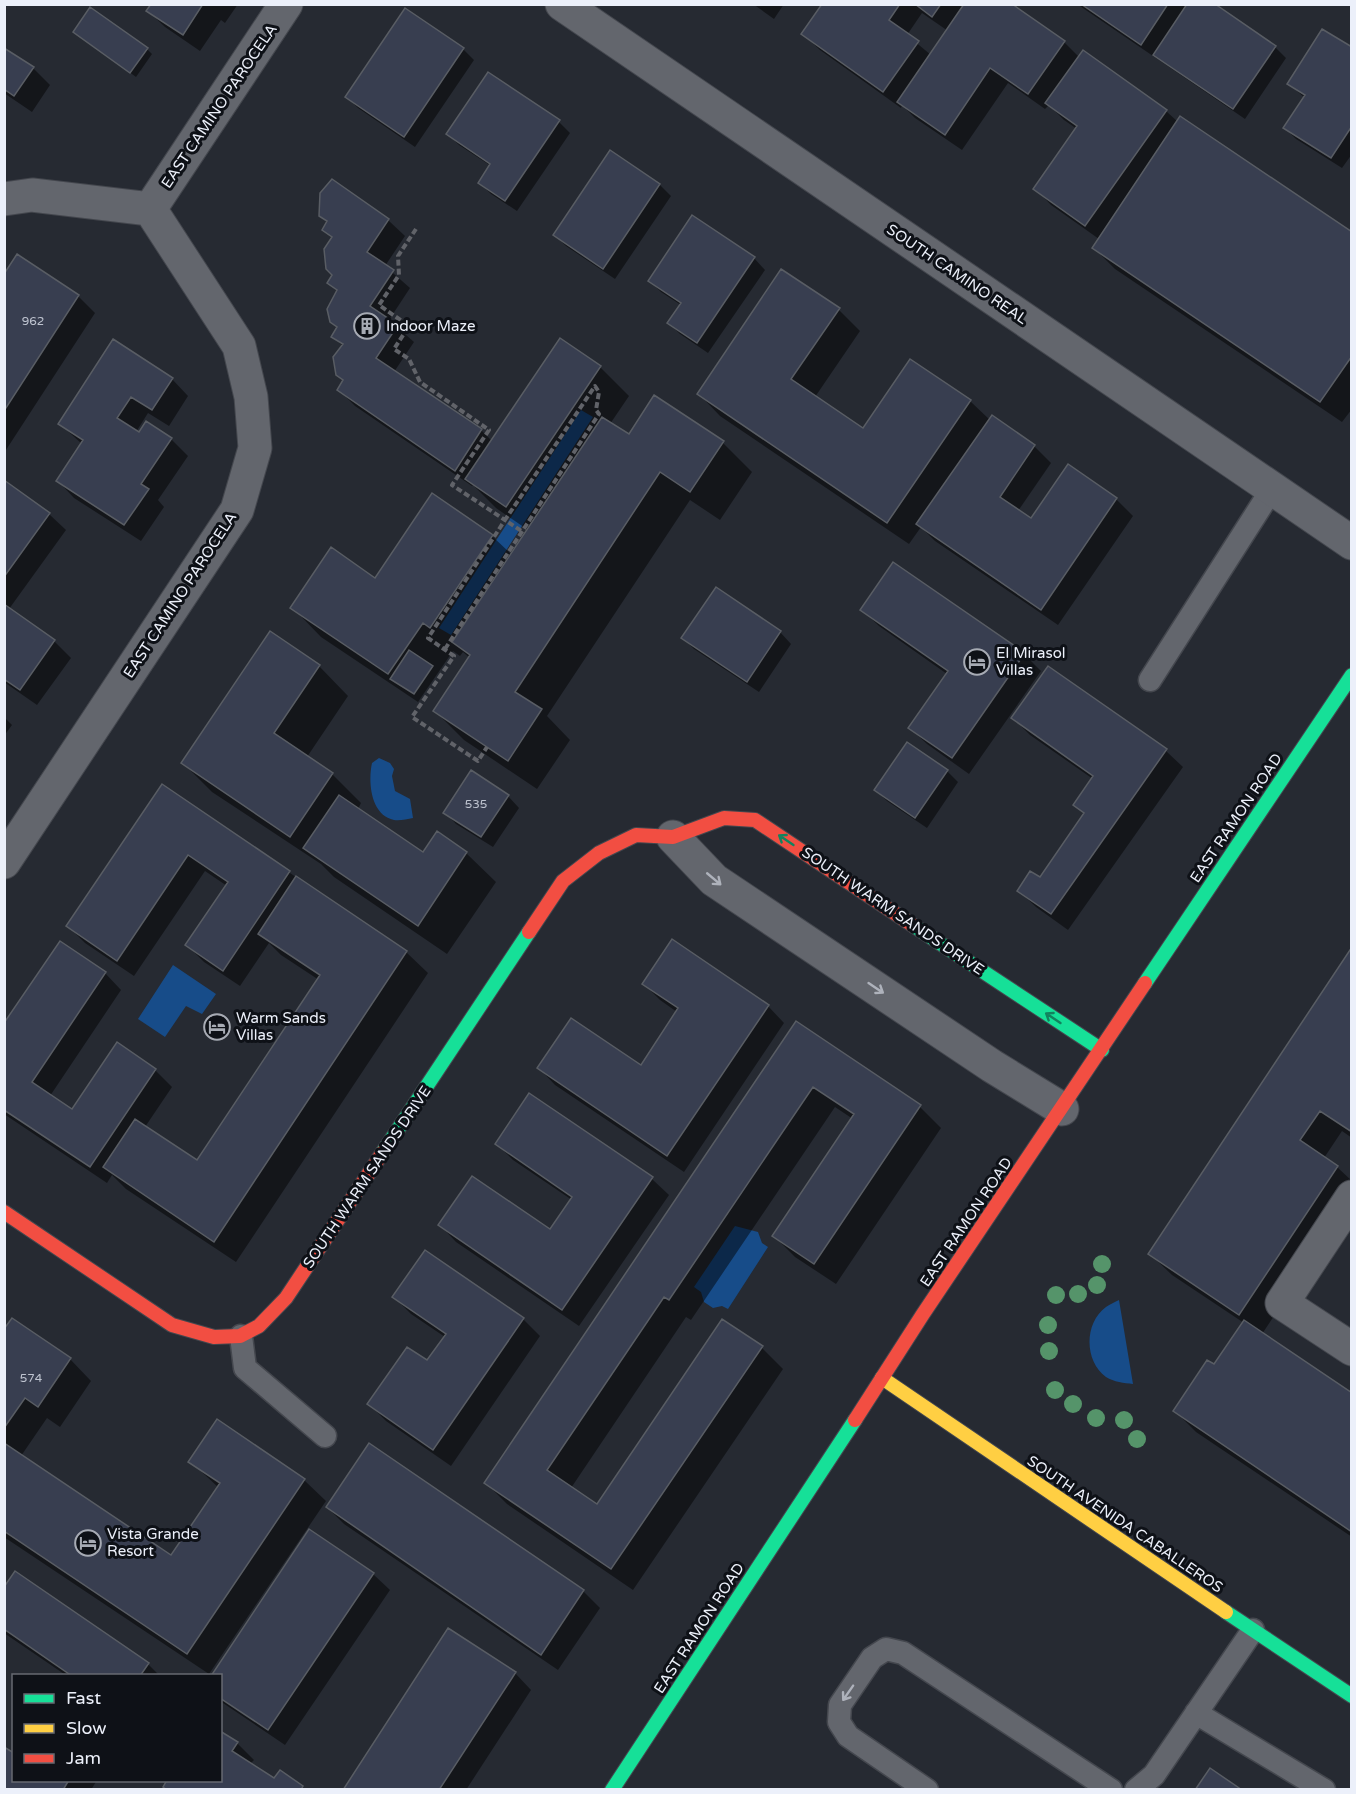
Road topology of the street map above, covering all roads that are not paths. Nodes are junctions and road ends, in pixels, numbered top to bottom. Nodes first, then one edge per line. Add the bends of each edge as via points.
1 (286, 4) edge
2 (562, 4) edge
3 (4, 199) edge
4 (150, 209) junction
5 (1272, 489) junction
6 (1352, 543) edge
7 (1352, 675) edge
8 (1150, 680) dead end
9 (673, 837) junction
10 (4, 862) edge
11 (1102, 1050) junction
12 (1062, 1109) junction
13 (1352, 1197) edge
14 (4, 1212) edge
15 (241, 1336) junction
16 (1352, 1349) edge
17 (882, 1378) junction
18 (325, 1436) dead end
19 (1253, 1630) junction
20 (1352, 1696) edge
21 (1196, 1713) junction
22 (612, 1790) edge
23 (927, 1790) edge
24 (1111, 1790) edge
25 (1136, 1790) edge
26 (1324, 1790) edge

1 - 4 street, EAST CAMINO PAROCELA
2 - 5 street, SOUTH CAMINO REAL
3 - 4 street via 32,195
4 - 10 street, EAST CAMINO PAROCELA via 239,346 251,397 255,448 237,510
5 - 6 street, SOUTH CAMINO REAL
5 - 8 lane
7 - 11 street, EAST RAMON ROAD
11 -> 9 street, SOUTH WARM SANDS DRIVE via 755,820 724,818
9 -> 12 street via 714,880
9 - 15 street, SOUTH WARM SANDS DRIVE via 636,835 599,853 563,881 286,1298 266,1320
11 - 12 street, EAST RAMON ROAD
12 - 17 street, EAST RAMON ROAD
13 - 16 street via 1282,1303
14 - 15 street via 172,1324 202,1336
15 - 18 lane via 245,1368
17 - 19 street, SOUTH AVENIDA CABALLEROS
17 - 22 street, EAST RAMON ROAD
19 - 20 street, SOUTH AVENIDA CABALLEROS
19 - 21 lane
21 - 25 lane via 1154,1774
21 - 26 lane
24 -> 23 lane via 903,1653 886,1649 872,1658 840,1705 839,1722 849,1736

